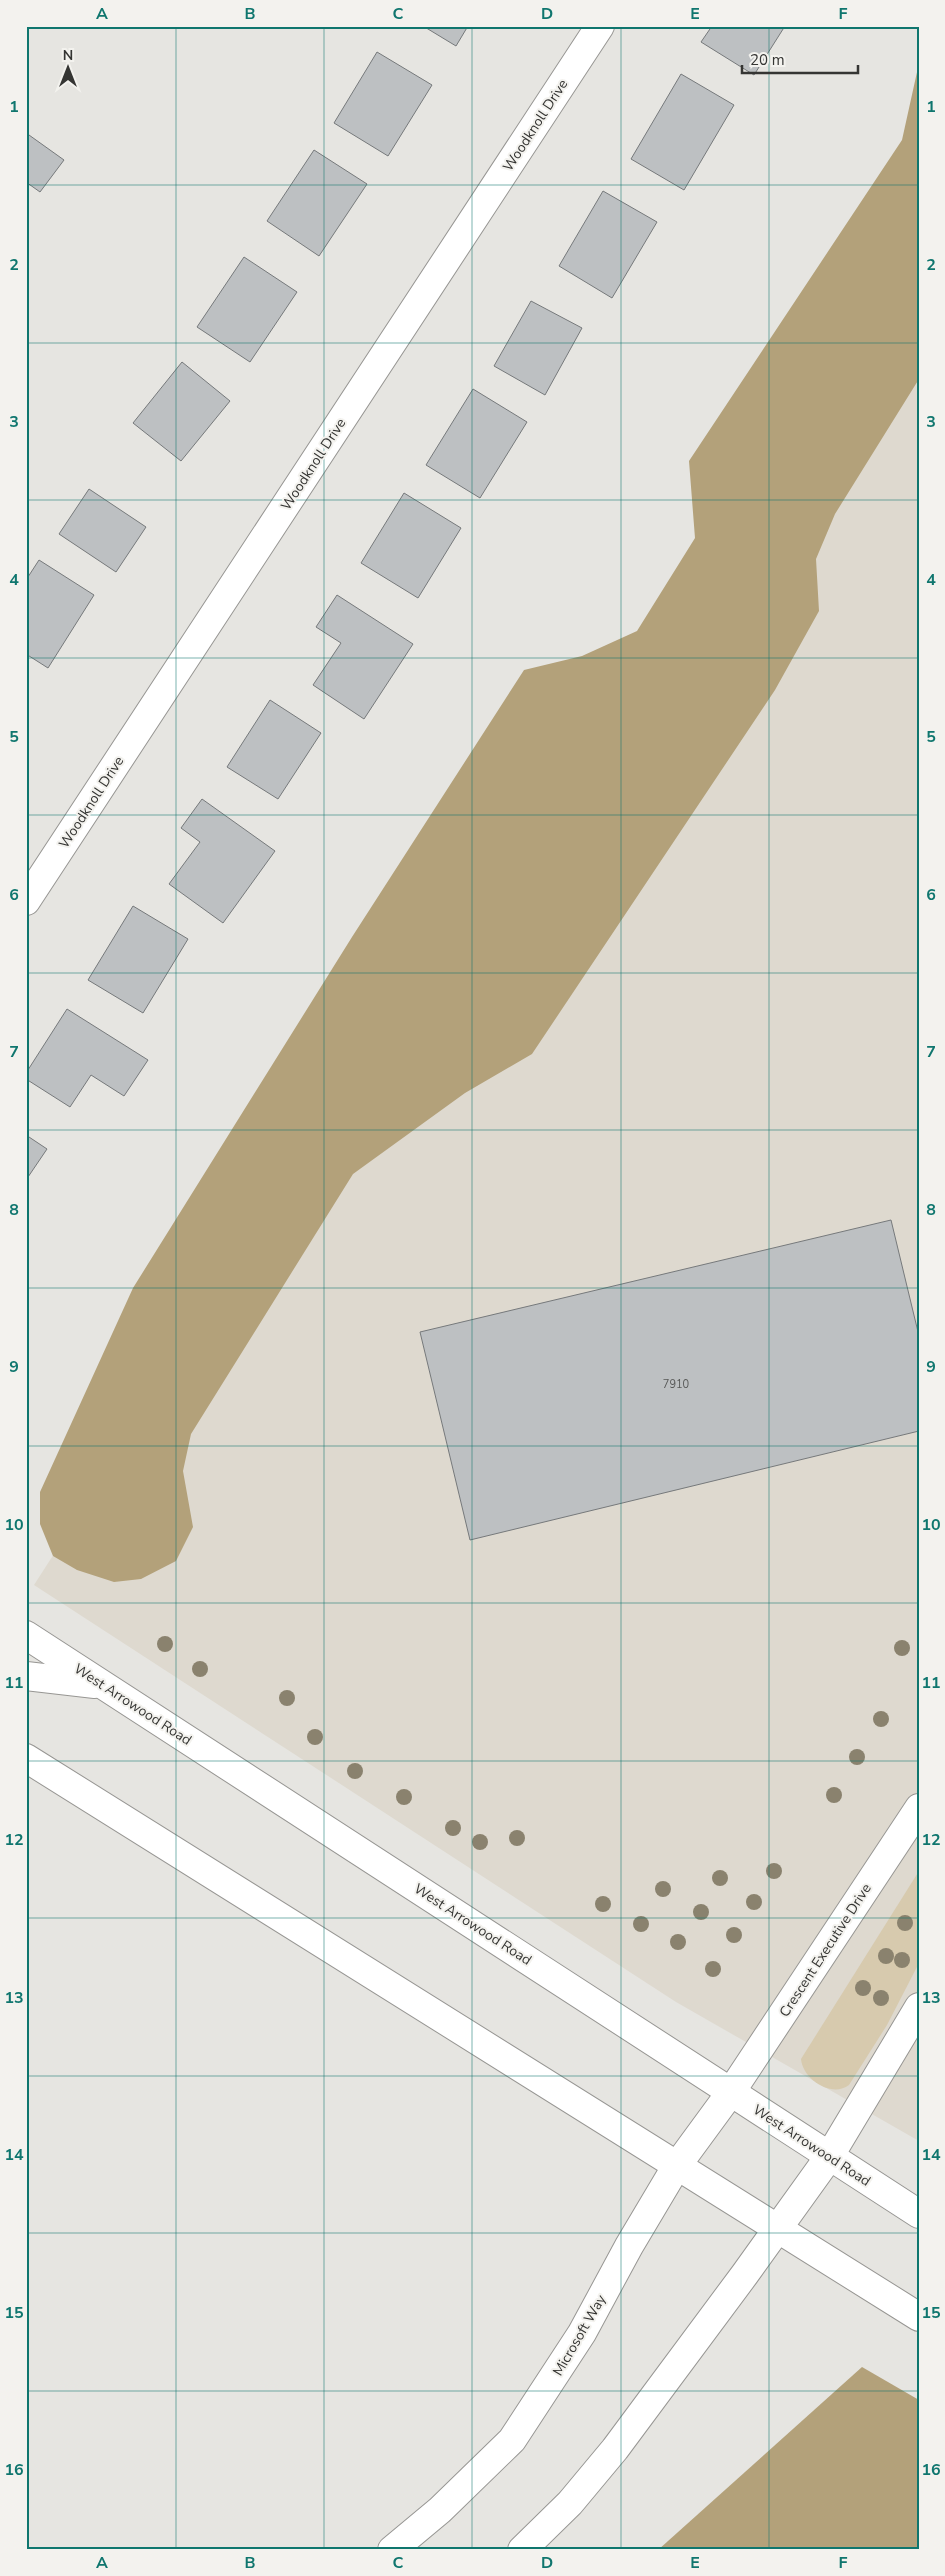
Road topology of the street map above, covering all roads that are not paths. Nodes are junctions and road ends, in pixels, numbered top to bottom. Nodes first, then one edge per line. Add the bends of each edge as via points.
1 (600, 26) edge
2 (28, 894) edge
3 (26, 1635) edge
4 (26, 1676) edge
5 (102, 1685) junction
6 (28, 1763) edge
7 (919, 1808) edge
8 (919, 2008) edge
9 (731, 2092) junction
10 (829, 2157) junction
11 (676, 2167) junction
12 (919, 2214) edge
13 (777, 2227) junction
14 (919, 2317) edge
15 (392, 2550) edge
16 (522, 2550) edge

1 - 2 street, Woodknoll Drive
3 - 5 street, West Arrowood Road
4 - 5 street
5 - 9 street, West Arrowood Road
6 - 11 street
7 - 9 street, Crescent Executive Drive
8 - 10 street
9 - 10 street, West Arrowood Road
9 - 11 street, Microsoft Way
10 - 12 street, West Arrowood Road
10 - 13 street
11 - 13 street
11 - 15 street, Microsoft Way via 582,2333 512,2440 440,2510
13 - 14 street
13 - 16 street via 616,2449 570,2503

